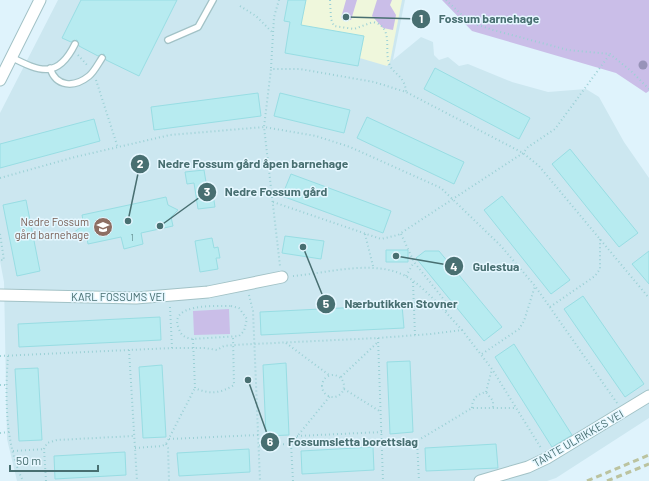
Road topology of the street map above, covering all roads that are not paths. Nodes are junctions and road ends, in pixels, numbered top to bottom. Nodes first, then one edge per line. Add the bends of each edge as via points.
1 (40, 0) edge
2 (213, 0) edge
3 (168, 40) dead end
4 (75, 44) dead end
5 (11, 57) junction
6 (102, 58) dead end
7 (50, 68) junction
8 (0, 80) edge
9 (282, 277) road end
10 (0, 295) edge
11 (649, 396) edge
12 (480, 481) edge

1 - 5 street
2 - 3 lane via 198,27
4 - 7 lane via 67,58 58,66
5 - 7 lane via 34,69
5 - 8 street
6 - 7 lane via 89,76 69,85 55,79
9 - 10 street, KARL FOSSUMS VEI via 208,292 169,296 136,298
11 - 12 street, TANTE ULRIKKES VEI via 548,458 528,467

